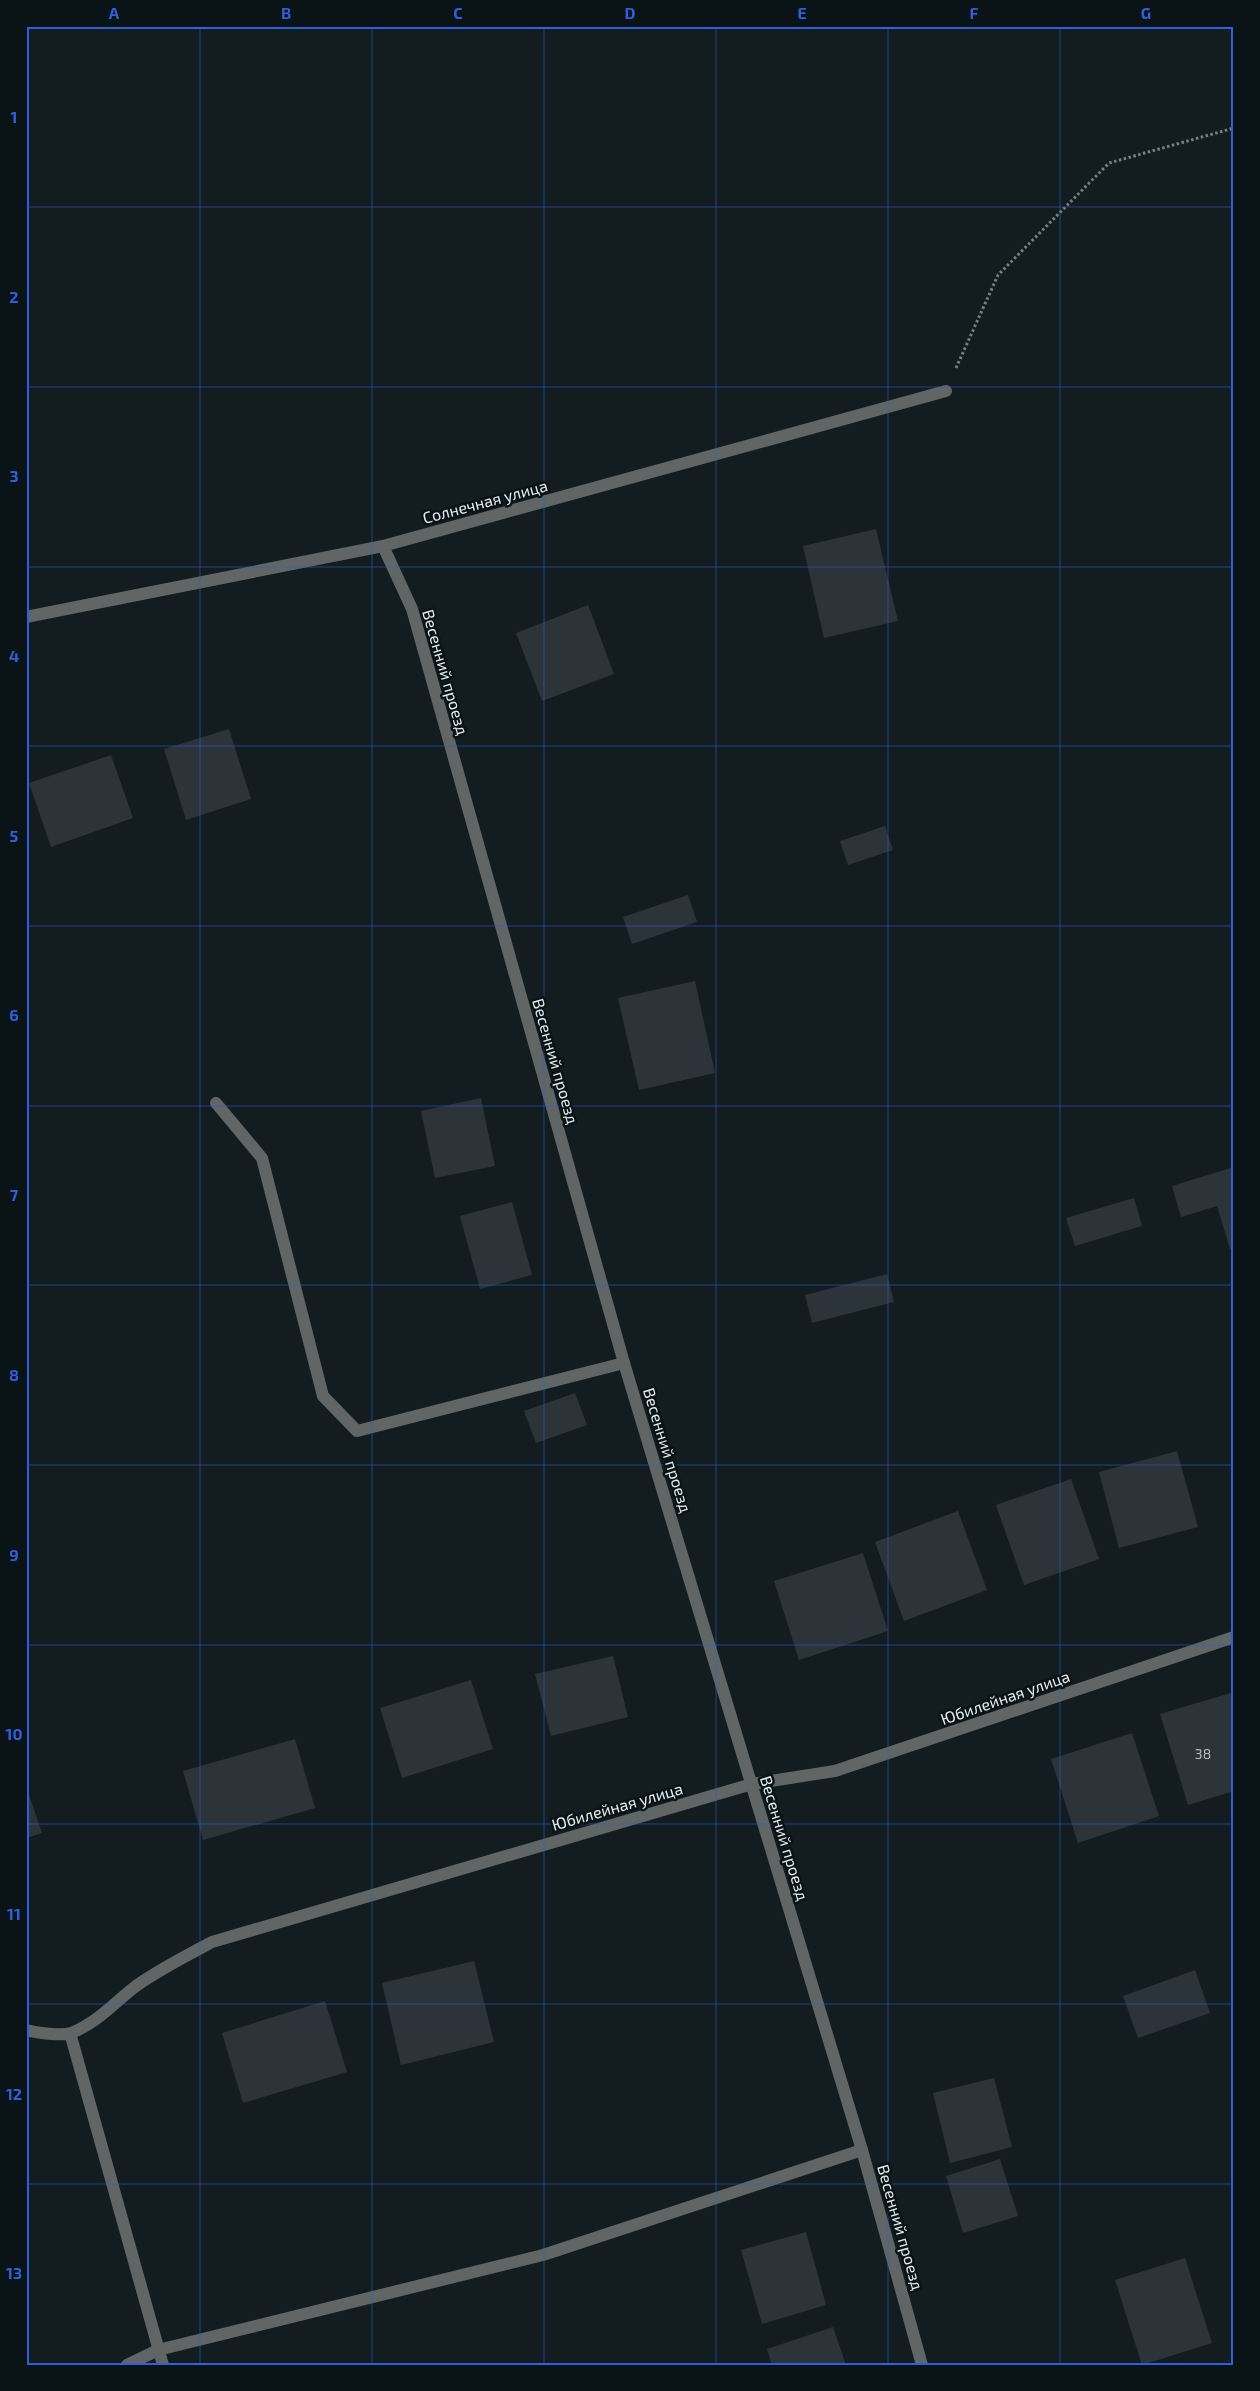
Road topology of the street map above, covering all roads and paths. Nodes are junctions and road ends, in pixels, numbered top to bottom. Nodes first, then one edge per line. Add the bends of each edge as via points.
1 (1234, 128) edge
2 (946, 391) joint
3 (383, 546) junction
4 (26, 618) edge
5 (216, 1103) dead end
6 (624, 1363) junction
7 (1234, 1637) edge
8 (752, 1784) junction
9 (26, 2030) edge
10 (70, 2034) junction
11 (862, 2150) junction
12 (158, 2350) junction
13 (127, 2365) edge
14 (163, 2365) edge
15 (922, 2365) edge

1 - 2 path via 1109,163 998,275
2 - 3 street, Солнечная улица
3 - 4 street, Солнечная улица
3 - 6 street, Весенний проезд via 412,609
5 - 6 street via 262,1158 322,1396 357,1431
6 - 8 street, Весенний проезд
7 - 8 street, Юбилейная улица via 836,1771
8 - 10 street, Юбилейная улица via 212,1942 176,1961 136,1987 101,2016
8 - 11 street, Весенний проезд
9 - 10 street
10 - 12 street
11 - 12 street via 543,2255
11 - 15 street, Весенний проезд
12 - 13 street
12 - 14 street

